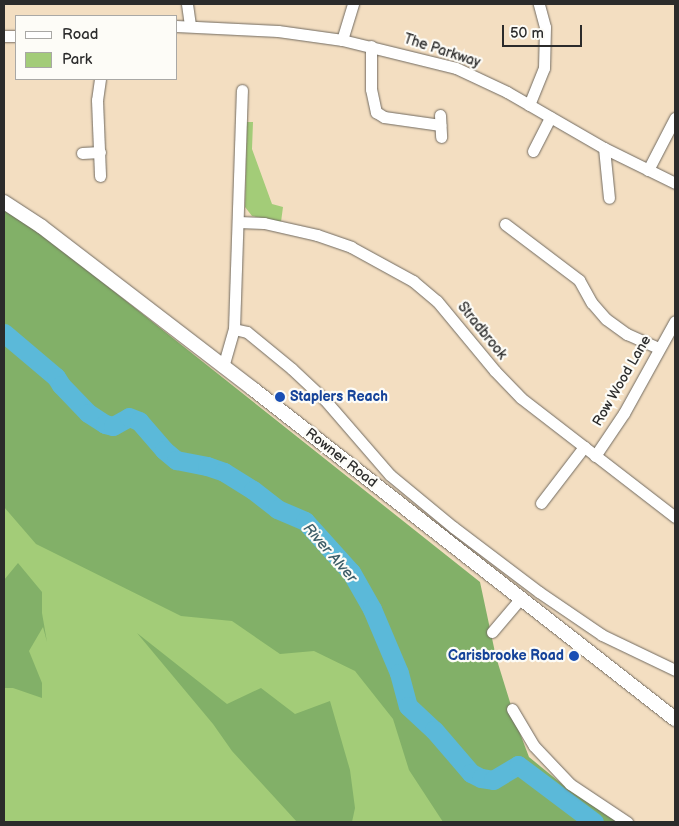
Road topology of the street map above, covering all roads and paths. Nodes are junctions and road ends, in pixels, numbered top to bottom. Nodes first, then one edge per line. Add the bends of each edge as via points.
1 (187, 4) edge
2 (353, 4) edge
3 (539, 4) edge
4 (178, 26) edge
5 (190, 26) junction
6 (342, 40) junction
7 (371, 46) junction
8 (100, 80) edge
9 (242, 90) dead end
10 (529, 105) junction
11 (550, 117) junction
12 (675, 118) edge
13 (441, 137) dead end
14 (604, 148) junction
15 (533, 151) dead end
16 (100, 152) junction
17 (82, 153) dead end
18 (648, 170) junction
19 (100, 176) dead end
20 (675, 182) edge
21 (608, 198) dead end
22 (4, 202) edge
23 (238, 222) junction
24 (505, 224) dead end
25 (675, 321) edge
26 (234, 329) junction
27 (659, 348) junction
28 (223, 367) junction
29 (584, 447) junction
30 (595, 456) junction
31 (541, 503) dead end
32 (675, 517) edge
33 (520, 599) junction
34 (492, 632) dead end
35 (675, 670) edge
36 (512, 709) dead end
37 (675, 719) edge
38 (627, 822) edge

1 - 5 street
2 - 6 street
3 - 10 street via 545,27 544,68
4 - 5 street, The Parkway
5 - 6 street, The Parkway via 278,31
6 - 7 street, The Parkway
7 - 10 street, The Parkway via 456,68
7 - 13 street via 371,89 376,112 384,117 440,120
8 - 16 street via 97,100
9 - 23 street
10 - 11 street, The Parkway
11 - 14 street, The Parkway
11 - 15 street
12 - 18 street
14 - 18 street, The Parkway
14 - 21 street
16 - 17 street
16 - 19 street
18 - 20 street, The Parkway
22 - 28 main road, Rowner Road via 42,227
23 - 26 street
23 - 29 street, Stradbrook via 264,223 316,234 351,247 413,281 450,315 521,398
24 - 27 street via 579,280 606,319 627,334
25 - 27 street, Row Wood Lane
26 - 28 street
26 - 35 street via 247,332 292,369 325,400 390,475 460,532 602,635
27 - 30 street, Row Wood Lane via 624,413
28 - 33 main road, Rowner Road
29 - 30 street, Stradbrook
29 - 31 street
30 - 32 street, Stradbrook
33 - 34 street
33 - 37 main road, Rowner Road
36 - 38 street via 534,746 570,784

